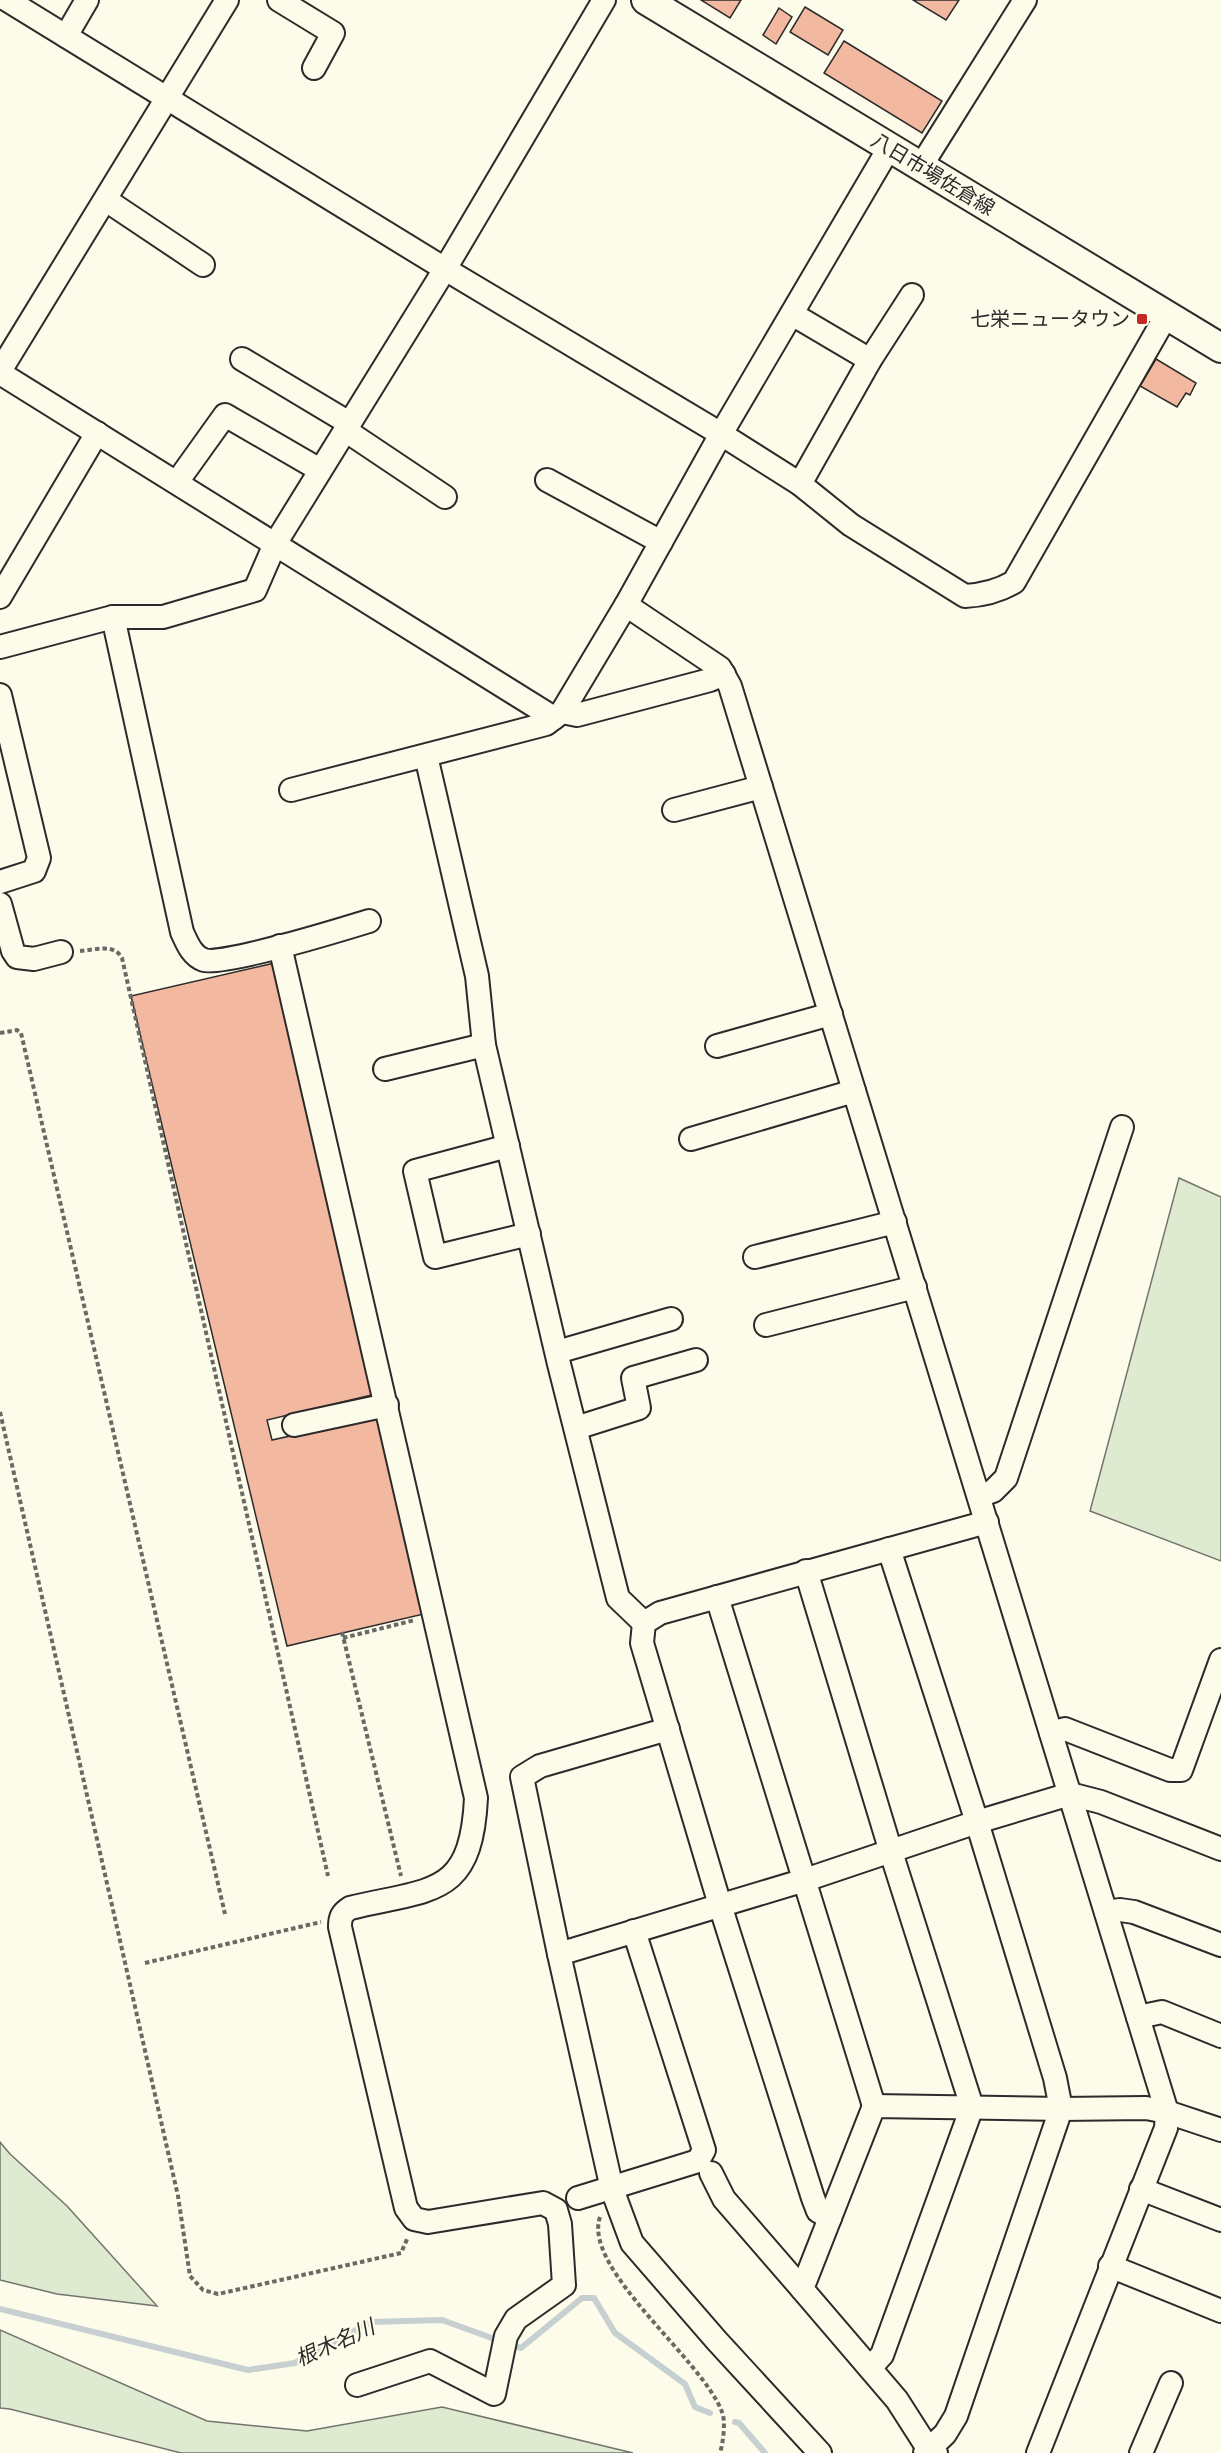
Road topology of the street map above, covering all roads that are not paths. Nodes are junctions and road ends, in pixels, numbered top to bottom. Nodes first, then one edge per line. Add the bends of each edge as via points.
1 (7, 0) edge
2 (87, 0) edge
3 (227, 0) edge
4 (279, 0) edge
5 (604, 0) edge
6 (646, 0) edge
7 (1025, 0) edge
8 (66, 36) junction
9 (314, 68) dead end
10 (168, 99) junction
11 (889, 148) junction
12 (921, 166) junction
13 (106, 200) junction
14 (202, 265) dead end
15 (445, 269) junction
16 (912, 295) dead end
17 (792, 314) junction
18 (1166, 316) junction
19 (1221, 348) edge
20 (242, 359) dead end
21 (870, 360) junction
22 (0, 372) edge
23 (347, 427) junction
24 (97, 433) junction
25 (721, 434) junction
26 (320, 470) junction
27 (547, 480) dead end
28 (177, 482) junction
29 (800, 483) junction
30 (445, 496) dead end
31 (661, 542) junction
32 (275, 544) junction
33 (0, 597) edge
34 (626, 605) junction
35 (113, 617) junction
36 (0, 647) edge
37 (724, 674) junction
38 (0, 695) edge
39 (558, 715) junction
40 (426, 756) junction
41 (761, 787) junction
42 (291, 790) dead end
43 (674, 810) dead end
44 (0, 882) edge
45 (0, 904) edge
46 (369, 921) dead end
47 (280, 946) junction
48 (61, 952) road end
49 (831, 1014) junction
50 (483, 1039) junction
51 (717, 1046) dead end
52 (384, 1069) dead end
53 (855, 1091) junction
54 (1122, 1127) dead end
55 (691, 1139) dead end
56 (508, 1146) junction
57 (895, 1222) junction
58 (529, 1234) junction
59 (755, 1257) dead end
60 (915, 1287) junction
61 (671, 1319) dead end
62 (766, 1325) dead end
63 (556, 1352) junction
64 (696, 1360) dead end
65 (387, 1405) junction
66 (294, 1425) dead end
67 (576, 1428) junction
68 (979, 1497) junction
69 (987, 1522) junction
70 (889, 1549) junction
71 (806, 1571) junction
72 (717, 1598) junction
73 (645, 1623) junction
74 (1221, 1660) edge
75 (668, 1729) junction
76 (1051, 1733) junction
77 (1070, 1794) junction
78 (977, 1822) junction
79 (1221, 1849) edge
80 (891, 1852) junction
81 (804, 1881) junction
82 (720, 1905) junction
83 (1106, 1912) junction
84 (634, 1931) junction
85 (1221, 1946) edge
86 (559, 1954) junction
87 (1138, 2017) junction
88 (1221, 2036) edge
89 (874, 2106) junction
90 (972, 2107) junction
91 (1061, 2109) junction
92 (1167, 2112) junction
93 (1221, 2130) edge
94 (711, 2173) dead end
95 (1141, 2188) junction
96 (612, 2189) junction
97 (578, 2198) dead end
98 (830, 2218) junction
99 (1221, 2220) edge
100 (1110, 2266) junction
101 (802, 2289) junction
102 (1221, 2311) edge
103 (870, 2368) junction
104 (1171, 2383) dead end
105 (357, 2385) dead end
106 (930, 2452) edge
107 (820, 2453) edge
108 (1038, 2453) edge
109 (1141, 2453) edge

1 - 8 street
2 - 8 street
3 - 10 street
4 - 9 street via 333,33
5 - 15 street
6 - 11 main road, 八日市場佐倉線
7 - 12 street
8 - 10 street
10 - 13 street
10 - 15 street
11 - 12 main road, 八日市場佐倉線
11 - 17 street
12 - 18 main road, 八日市場佐倉線
13 - 14 street
13 - 22 street
15 - 23 street
15 - 25 street
16 - 21 street
17 - 21 street
17 - 25 street
18 - 19 main road, 八日市場佐倉線
18 - 29 street via 1014,582 1004,588 964,596 851,525
20 - 23 street
21 - 29 street
22 - 24 street
23 - 26 street
23 - 30 street
24 - 28 street
24 - 33 street
25 - 29 street
25 - 31 street
26 - 28 street via 225,414
26 - 32 street
27 - 31 street
28 - 32 street
31 - 34 street
32 - 35 street via 255,590 163,617
32 - 39 street
34 - 37 street
34 - 39 street
35 - 36 street
35 - 47 street via 182,932 190,950 205,960 218,961
37 - 39 street via 577,715
37 - 41 street
38 - 44 street via 39,858 34,871
39 - 40 street via 546,724
40 - 42 street
40 - 50 street via 477,976
41 - 43 street
41 - 49 street
45 - 48 street via 17,957 34,960
46 - 47 street
47 - 65 street
49 - 51 street
49 - 53 street
50 - 52 street
50 - 56 street
53 - 55 street
53 - 57 street
54 - 68 street via 1006,1478 993,1491
56 - 58 street
56 - 58 street via 415,1171 435,1257
57 - 59 street
57 - 60 street
58 - 63 street
60 - 62 street
60 - 68 street
61 - 63 street
63 - 67 street
64 - 67 street via 633,1378 639,1408
65 - 66 street
65 - 105 street via 475,1785 475,1819 466,1857 451,1879 436,1888 351,1908 340,1918 406,2208 414,2219 429,2222 543,2203 556,2210 560,2224 564,2285 516,2319 505,2342 494,2394 430,2361
67 - 73 street via 618,1598
68 - 69 street
69 - 70 street
69 - 76 street
70 - 71 street
70 - 78 street
71 - 72 street
71 - 80 street
72 - 73 street via 660,1613
72 - 81 street
73 - 75 street via 642,1643
74 - 76 street via 1181,1770 1170,1770 1065,1729
75 - 82 street
75 - 86 street via 540,1766 522,1777
76 - 77 street
77 - 78 street
77 - 79 street via 1101,1802
77 - 83 street
78 - 80 street
78 - 91 street
80 - 81 street
80 - 90 street
81 - 82 street
81 - 89 street
82 - 84 street
82 - 98 street via 813,2198 818,2211
83 - 85 street via 1134,1912
83 - 87 street
84 - 86 street
84 - 96 street via 704,2150 698,2161
86 - 96 street
87 - 88 street via 1161,2012
87 - 92 street
89 - 90 street
89 - 98 street
90 - 91 street
90 - 103 street via 882,2355
91 - 92 street via 1146,2108
91 - 106 street via 956,2416
92 - 93 street
92 - 95 street via 1166,2128
94 - 101 street via 724,2199
95 - 99 street
95 - 100 street
96 - 97 street
96 - 107 street via 632,2243
98 - 101 street
100 - 102 street
100 - 108 street
101 - 103 street
103 - 106 street via 897,2400
104 - 109 street

